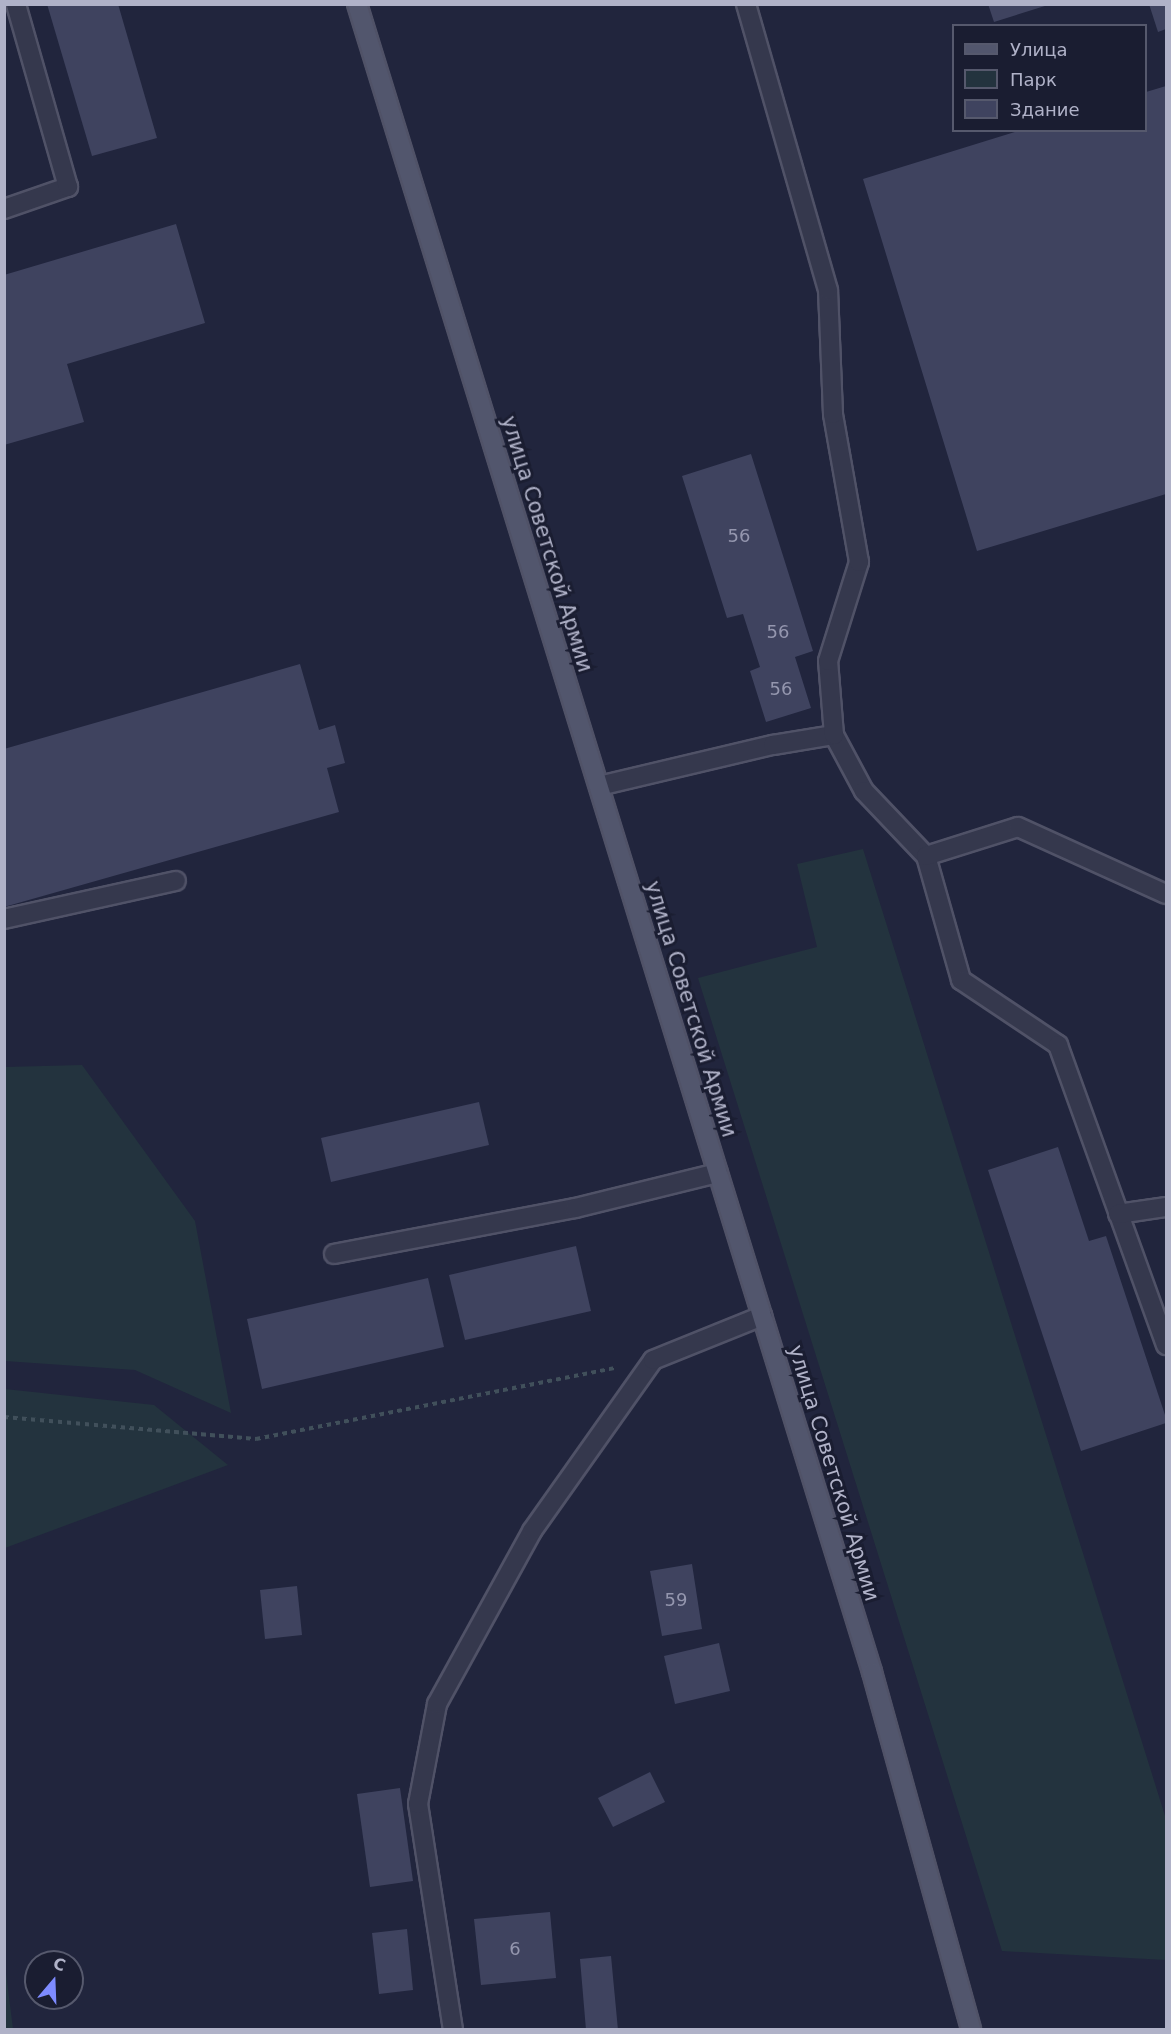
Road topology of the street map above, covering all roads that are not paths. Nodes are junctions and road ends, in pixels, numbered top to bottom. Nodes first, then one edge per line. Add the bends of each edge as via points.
1 (16, 4) edge
2 (357, 4) edge
3 (746, 4) edge
4 (4, 209) edge
5 (834, 735) junction
6 (598, 786) junction
7 (926, 856) junction
8 (176, 881) dead end
9 (1167, 894) edge
10 (4, 919) edge
11 (718, 1173) junction
12 (1167, 1207) edge
13 (1118, 1214) junction
14 (334, 1254) dead end
15 (762, 1316) junction
16 (1167, 1345) edge
17 (453, 2030) edge
18 (971, 2030) edge

1 - 4 street via 68,187
2 - 6 main road, улица Советской Армии
3 - 5 street via 828,290 832,414 859,562 828,661
5 - 6 street via 773,745
5 - 7 street via 864,792
6 - 11 main road, улица Советской Армии
7 - 9 street via 1018,826
7 - 13 street via 961,980 1058,1045
8 - 10 street
11 - 14 street via 575,1208
11 - 15 main road, улица Советской Армии
12 - 13 street
13 - 16 street
15 - 17 street via 653,1360 532,1531 437,1704 418,1804
15 - 18 main road, улица Советской Армии via 872,1672

